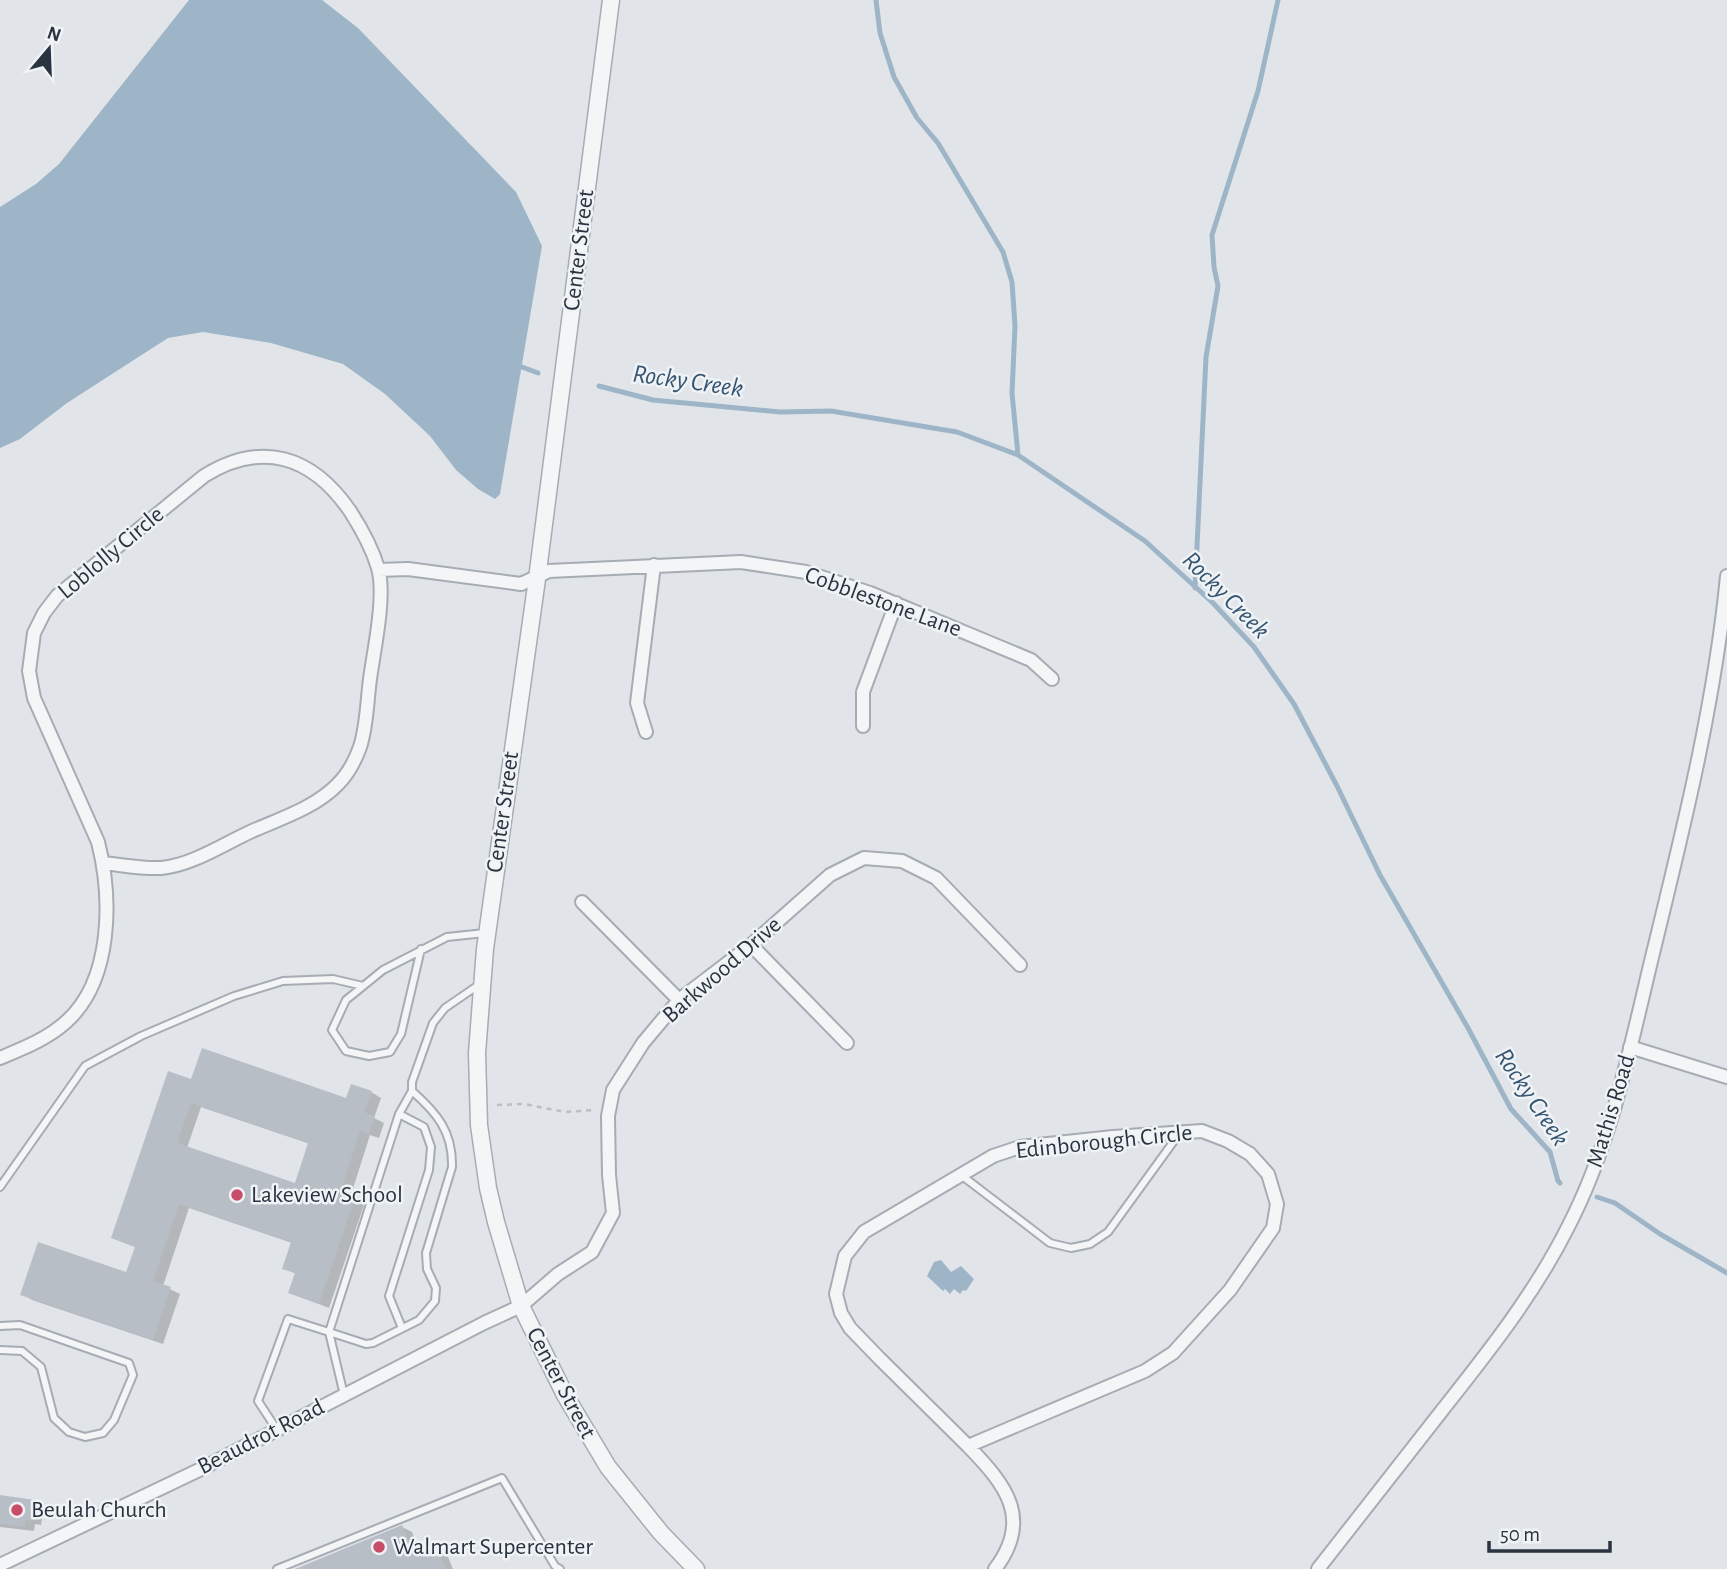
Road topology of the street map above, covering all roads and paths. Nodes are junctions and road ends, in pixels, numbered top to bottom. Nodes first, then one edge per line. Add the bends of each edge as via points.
1 (611, 0) edge
2 (654, 565) junction
3 (379, 570) junction
4 (1727, 576) edge
5 (537, 579) junction
6 (896, 603) junction
7 (1052, 679) dead end
8 (863, 726) dead end
9 (646, 732) dead end
10 (103, 863) junction
11 (582, 902) dead end
12 (487, 932) junction
13 (751, 945) junction
14 (421, 949) junction
15 (1020, 965) dead end
16 (481, 983) junction
17 (363, 986) junction
18 (679, 1000) junction
19 (847, 1043) dead end
20 (1630, 1047) junction
21 (0, 1058) edge
22 (1727, 1077) edge
23 (412, 1091) junction
24 (496, 1105) dead end
25 (609, 1109) junction
26 (399, 1114) junction
27 (1181, 1132) junction
28 (961, 1175) junction
29 (0, 1187) edge
30 (521, 1306) junction
31 (0, 1326) edge
32 (402, 1328) junction
33 (329, 1332) junction
34 (0, 1350) edge
35 (344, 1395) junction
36 (276, 1430) junction
37 (968, 1447) junction
38 (0, 1565) edge
39 (277, 1569) edge
40 (560, 1569) edge
41 (696, 1569) edge
42 (995, 1569) edge
43 (1318, 1569) edge

1 - 5 street, Center Street
2 - 5 street, Cobblestone Lane via 549,571
2 - 6 street, Cobblestone Lane via 741,562 806,572
2 - 9 street via 637,703
3 - 5 street via 408,569 522,584
3 - 10 street, Loblolly Circle via 363,734 354,761 338,784 311,804 181,863 150,868
3 - 10 street, Loblolly Circle via 356,521 326,483 284,458 257,456 230,462 204,476 57,596 30,646 30,684
4 - 20 street, Mathis Road via 1704,723
5 - 12 street, Center Street
6 - 7 street, Cobblestone Lane via 1031,660
6 - 8 street via 863,692
10 - 21 street, Loblolly Circle via 102,946 83,1001 49,1036
11 - 18 street
12 - 14 lane via 447,937
12 - 16 street, Center Street
13 - 15 street, Barkwood Drive via 830,875 864,858 902,861 936,877
13 - 18 street, Barkwood Drive
13 - 19 street
14 - 17 lane
14 - 17 lane via 401,1034 390,1052 369,1056 346,1051 332,1030 346,1000
16 - 23 lane via 445,1008 433,1023 415,1069
16 - 30 street, Center Street via 477,1053 480,1125 488,1188
17 - 29 lane via 333,979 283,981 141,1035 85,1066
18 - 25 street, Barkwood Drive via 628,1066 613,1090
20 - 22 street
20 - 43 street, Mathis Road via 1594,1172 1538,1281
23 - 26 lane
23 - 32 lane via 442,1122 449,1136 452,1167 426,1253 435,1301 419,1320
24 - 25 path via 524,1104 565,1112
25 - 30 street, Barkwood Drive via 613,1213 592,1252
26 - 32 lane via 424,1127 431,1147 429,1170 389,1296
26 - 33 lane
27 - 28 street, Edinborough Circle via 1020,1147
27 - 28 lane via 1108,1232 1090,1244 1071,1248 1050,1243
27 - 37 street, Edinborough Circle via 1202,1132 1250,1154 1268,1174 1278,1204 1273,1228 1230,1290 1173,1353 1145,1371
28 - 37 street, Edinborough Circle via 864,1232 845,1256 836,1294 850,1328
30 - 35 street, Beaudrot Road
30 - 41 street, Center Street via 565,1395 608,1467 660,1533
31 - 34 lane via 20,1325 129,1363 134,1375 114,1420 103,1433 85,1437 69,1432 54,1418 41,1367 22,1351
32 - 33 lane via 366,1344
33 - 35 lane
33 - 36 lane via 288,1320 258,1402
35 - 36 street, Beaudrot Road
36 - 38 street, Beaudrot Road
37 - 42 street, Edinborough Circle via 1011,1499 1014,1525 1009,1546
39 - 40 lane via 502,1478

